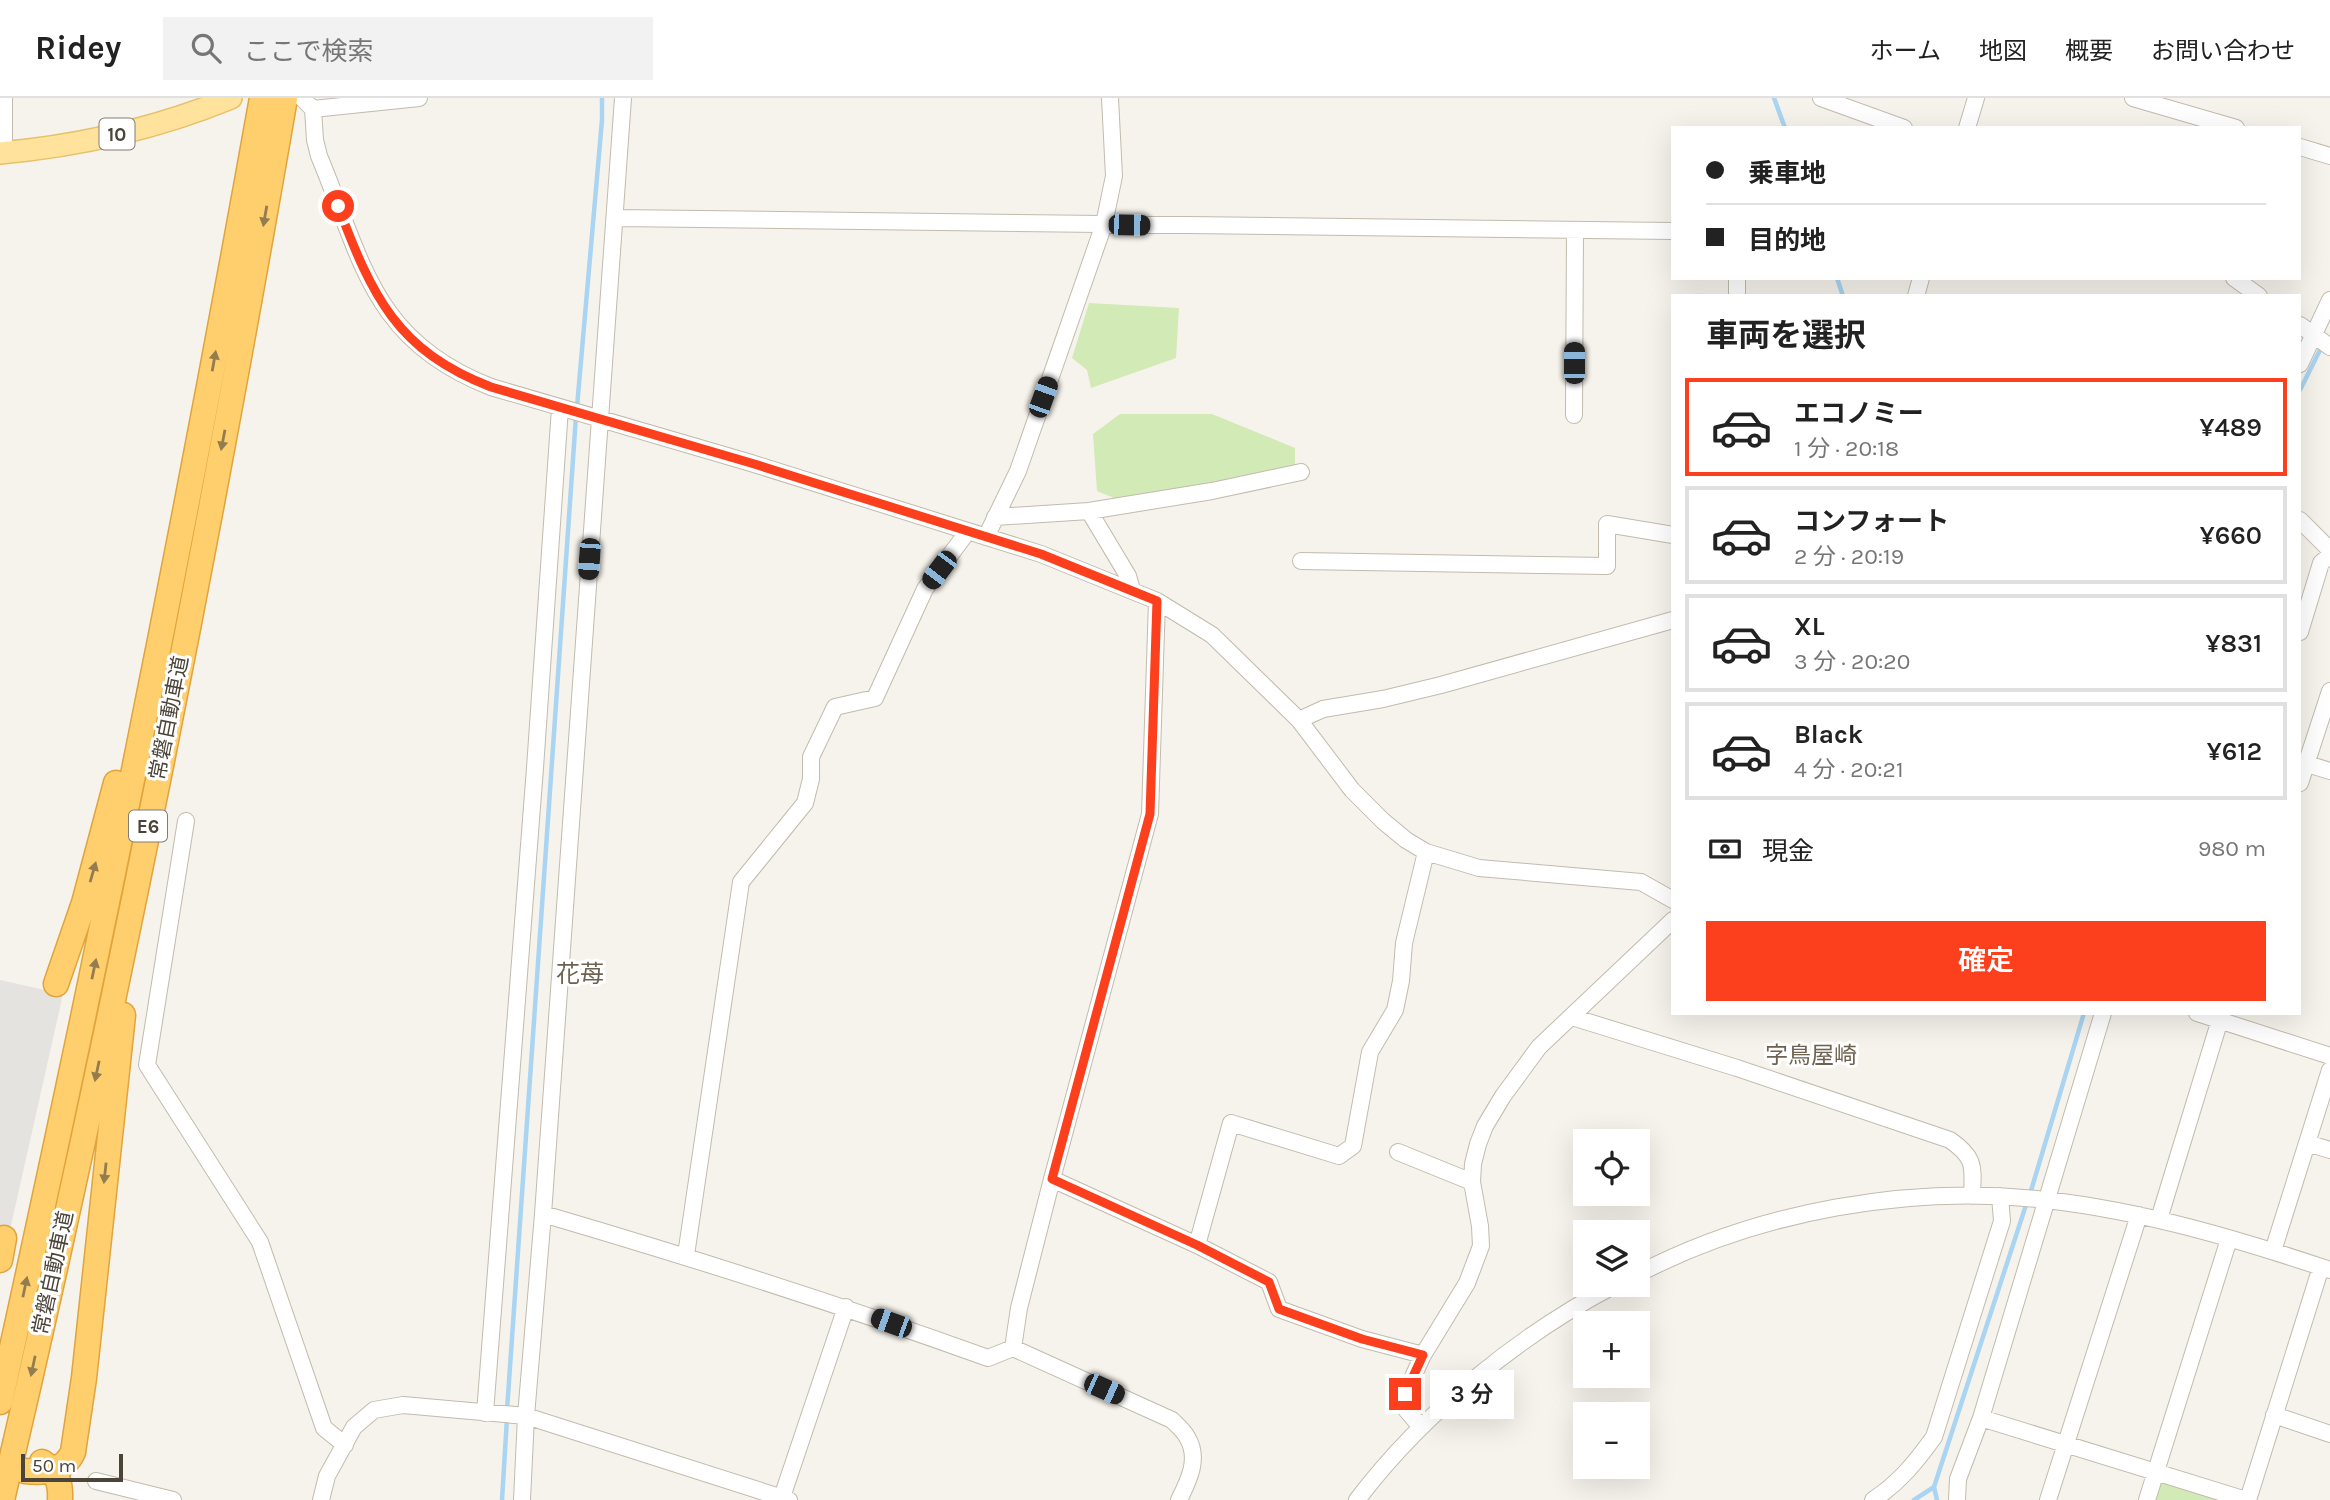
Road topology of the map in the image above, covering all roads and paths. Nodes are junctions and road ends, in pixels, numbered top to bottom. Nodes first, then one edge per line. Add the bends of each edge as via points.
1 (4, 98) edge
2 (231, 98) edge
3 (262, 98) edge
4 (285, 98) edge
5 (419, 98) edge
6 (623, 98) edge
7 (1110, 98) edge
8 (1821, 98) edge
9 (1976, 98) edge
10 (2133, 98) edge
11 (2161, 102) edge
12 (307, 103) edge
13 (1898, 126) edge
14 (1968, 126) edge
15 (2230, 126) edge
16 (2301, 146) edge
17 (265, 147) junction
18 (2, 153) edge
19 (2330, 156) edge
20 (616, 218) junction
21 (1104, 224) junction
22 (1575, 230) junction
23 (1671, 231) edge
24 (2237, 280) edge
25 (2256, 294) edge
26 (2330, 300) edge
27 (2315, 336) edge
28 (2301, 362) edge
29 (560, 408) junction
30 (1574, 415) dead end
31 (599, 419) junction
32 (1301, 472) dead end
33 (191, 487) junction
34 (1089, 511) junction
35 (995, 517) junction
36 (2301, 521) edge
37 (968, 531) junction
38 (1671, 535) edge
39 (986, 537) junction
40 (2330, 553) edge
41 (1301, 561) dead end
42 (1132, 590) junction
43 (1157, 601) junction
44 (1671, 621) edge
45 (2301, 624) edge
46 (2330, 691) edge
47 (1299, 720) junction
48 (2307, 764) junction
49 (160, 765) junction
50 (2330, 771) edge
51 (2301, 780) edge
52 (186, 821) dead end
53 (1426, 852) junction
54 (1671, 899) edge
55 (1671, 922) edge
56 (56, 984) dead end
57 (2102, 1015) edge
58 (1572, 1017) junction
59 (2220, 1017) edge
60 (2330, 1056) edge
61 (2330, 1070) edge
62 (2307, 1143) junction
63 (2330, 1150) edge
64 (1398, 1152) dead end
65 (1052, 1179) junction
66 (1472, 1182) junction
67 (1972, 1196) junction
68 (2007, 1197) junction
69 (2041, 1199) junction
70 (543, 1214) junction
71 (2139, 1215) junction
72 (2159, 1219) junction
73 (2229, 1239) junction
74 (1197, 1245) junction
75 (2273, 1251) junction
76 (686, 1255) junction
77 (1650, 1269) edge
78 (2325, 1269) edge
79 (1595, 1297) edge
80 (846, 1307) junction
81 (1013, 1348) junction
82 (1423, 1355) junction
83 (0, 1402) edge
84 (485, 1413) junction
85 (2274, 1415) junction
86 (526, 1416) junction
87 (1981, 1418) junction
88 (1420, 1426) junction
89 (2330, 1434) edge
90 (2066, 1442) junction
91 (345, 1445) junction
92 (27, 1464) tunnel mouth
93 (53, 1471) junction
94 (2156, 1472) junction
95 (96, 1481) dead end
96 (784, 1499) edge
97 (2, 1500) edge
98 (60, 1500) edge
99 (173, 1500) edge
100 (321, 1500) edge
101 (522, 1500) edge
102 (1179, 1500) edge
103 (1357, 1500) edge
104 (1873, 1500) edge
105 (1957, 1500) edge
106 (2048, 1500) edge
107 (2147, 1500) edge
108 (2247, 1500) edge

1 - 18 street
2 - 18 main road, 10 via 106,137
3 - 17 highway, 常磐自動車道 / E6
4 - 17 highway, 常磐自動車道 / E6
5 - 12 street
6 - 20 street
7 - 21 street via 1114,176
8 - 13 street
9 - 14 street
10 - 11 street
11 - 15 street
12 - 29 street via 319,156 354,248 386,311 408,337 471,379
16 - 19 street
33 -> 17 highway, 常磐自動車道 / E6
17 -> 49 highway, 常磐自動車道 / E6 via 253,280
20 - 21 street
20 - 31 street
21 - 22 street
21 - 35 street via 1016,473
22 - 23 street
22 - 30 street
24 - 25 street
26 - 27 street
27 - 28 street
29 - 31 street
29 - 84 street
31 - 37 street
31 - 70 street
32 - 34 street
56 -> 33 highway via 103,834 169,551
83 -> 33 highway, 常磐自動車道 / E6 via 65,1109
34 - 35 street
34 - 42 street
35 - 39 street
36 - 40 street
37 - 39 street
37 - 76 street via 925,589 875,698 835,706 811,757 805,803 741,882
38 - 41 street via 1607,524 1607,566
39 - 42 street
40 - 45 street via 2321,563
42 - 43 street
43 - 47 street via 1212,635
43 - 65 street via 1150,814
44 - 47 street via 1441,685 1323,709
46 - 48 street
47 - 53 street via 1352,790 1398,834
48 - 50 street
48 - 51 street
49 -> 93 highway via 118,1056 84,1378 72,1452 69,1460
49 -> 97 highway, 常磐自動車道 / E6
52 - 91 street via 147,1065 260,1242 324,1428
53 - 54 street via 1479,868 1641,882
53 - 74 street via 1404,943 1395,1010 1370,1052 1353,1146 1339,1156 1231,1123
55 - 58 street
57 - 69 street
58 - 66 street via 1539,1046 1503,1096 1478,1144
58 - 67 street via 1950,1140 1966,1151 1972,1166
59 - 60 street
59 - 72 street
61 - 62 street
62 - 63 street
62 - 75 street
64 - 66 street
65 - 74 street
65 - 81 street
66 - 82 street via 1481,1246 1467,1283
67 - 68 street
67 - 77 street via 1838,1207 1762,1224
68 - 69 street
68 - 104 street via 1934,1437 1895,1485
69 - 71 street
69 - 87 street
70 - 76 street
70 - 86 street
71 - 72 street
71 - 90 street
72 - 73 street
73 - 75 street
73 - 94 street
74 - 82 street via 1269,1282 1279,1309
75 - 78 street
76 - 80 street
78 - 85 street
79 - 88 street via 1489,1367
80 - 81 street via 988,1358
80 - 96 street
81 - 102 street via 1172,1420 1187,1436 1194,1458
82 - 88 street via 1402,1406
84 - 86 street
84 - 91 street via 402,1405 374,1410 354,1427
85 - 89 street
85 - 108 street
86 - 96 street
86 - 101 street
87 - 90 street
87 - 105 street via 1958,1479
88 - 103 street
90 - 94 street
90 - 106 street
91 - 100 street via 327,1476
92 - 93 highway via 39,1460
93 - 98 highway via 59,1479
94 - 107 street
94 - 108 street
95 - 99 street

